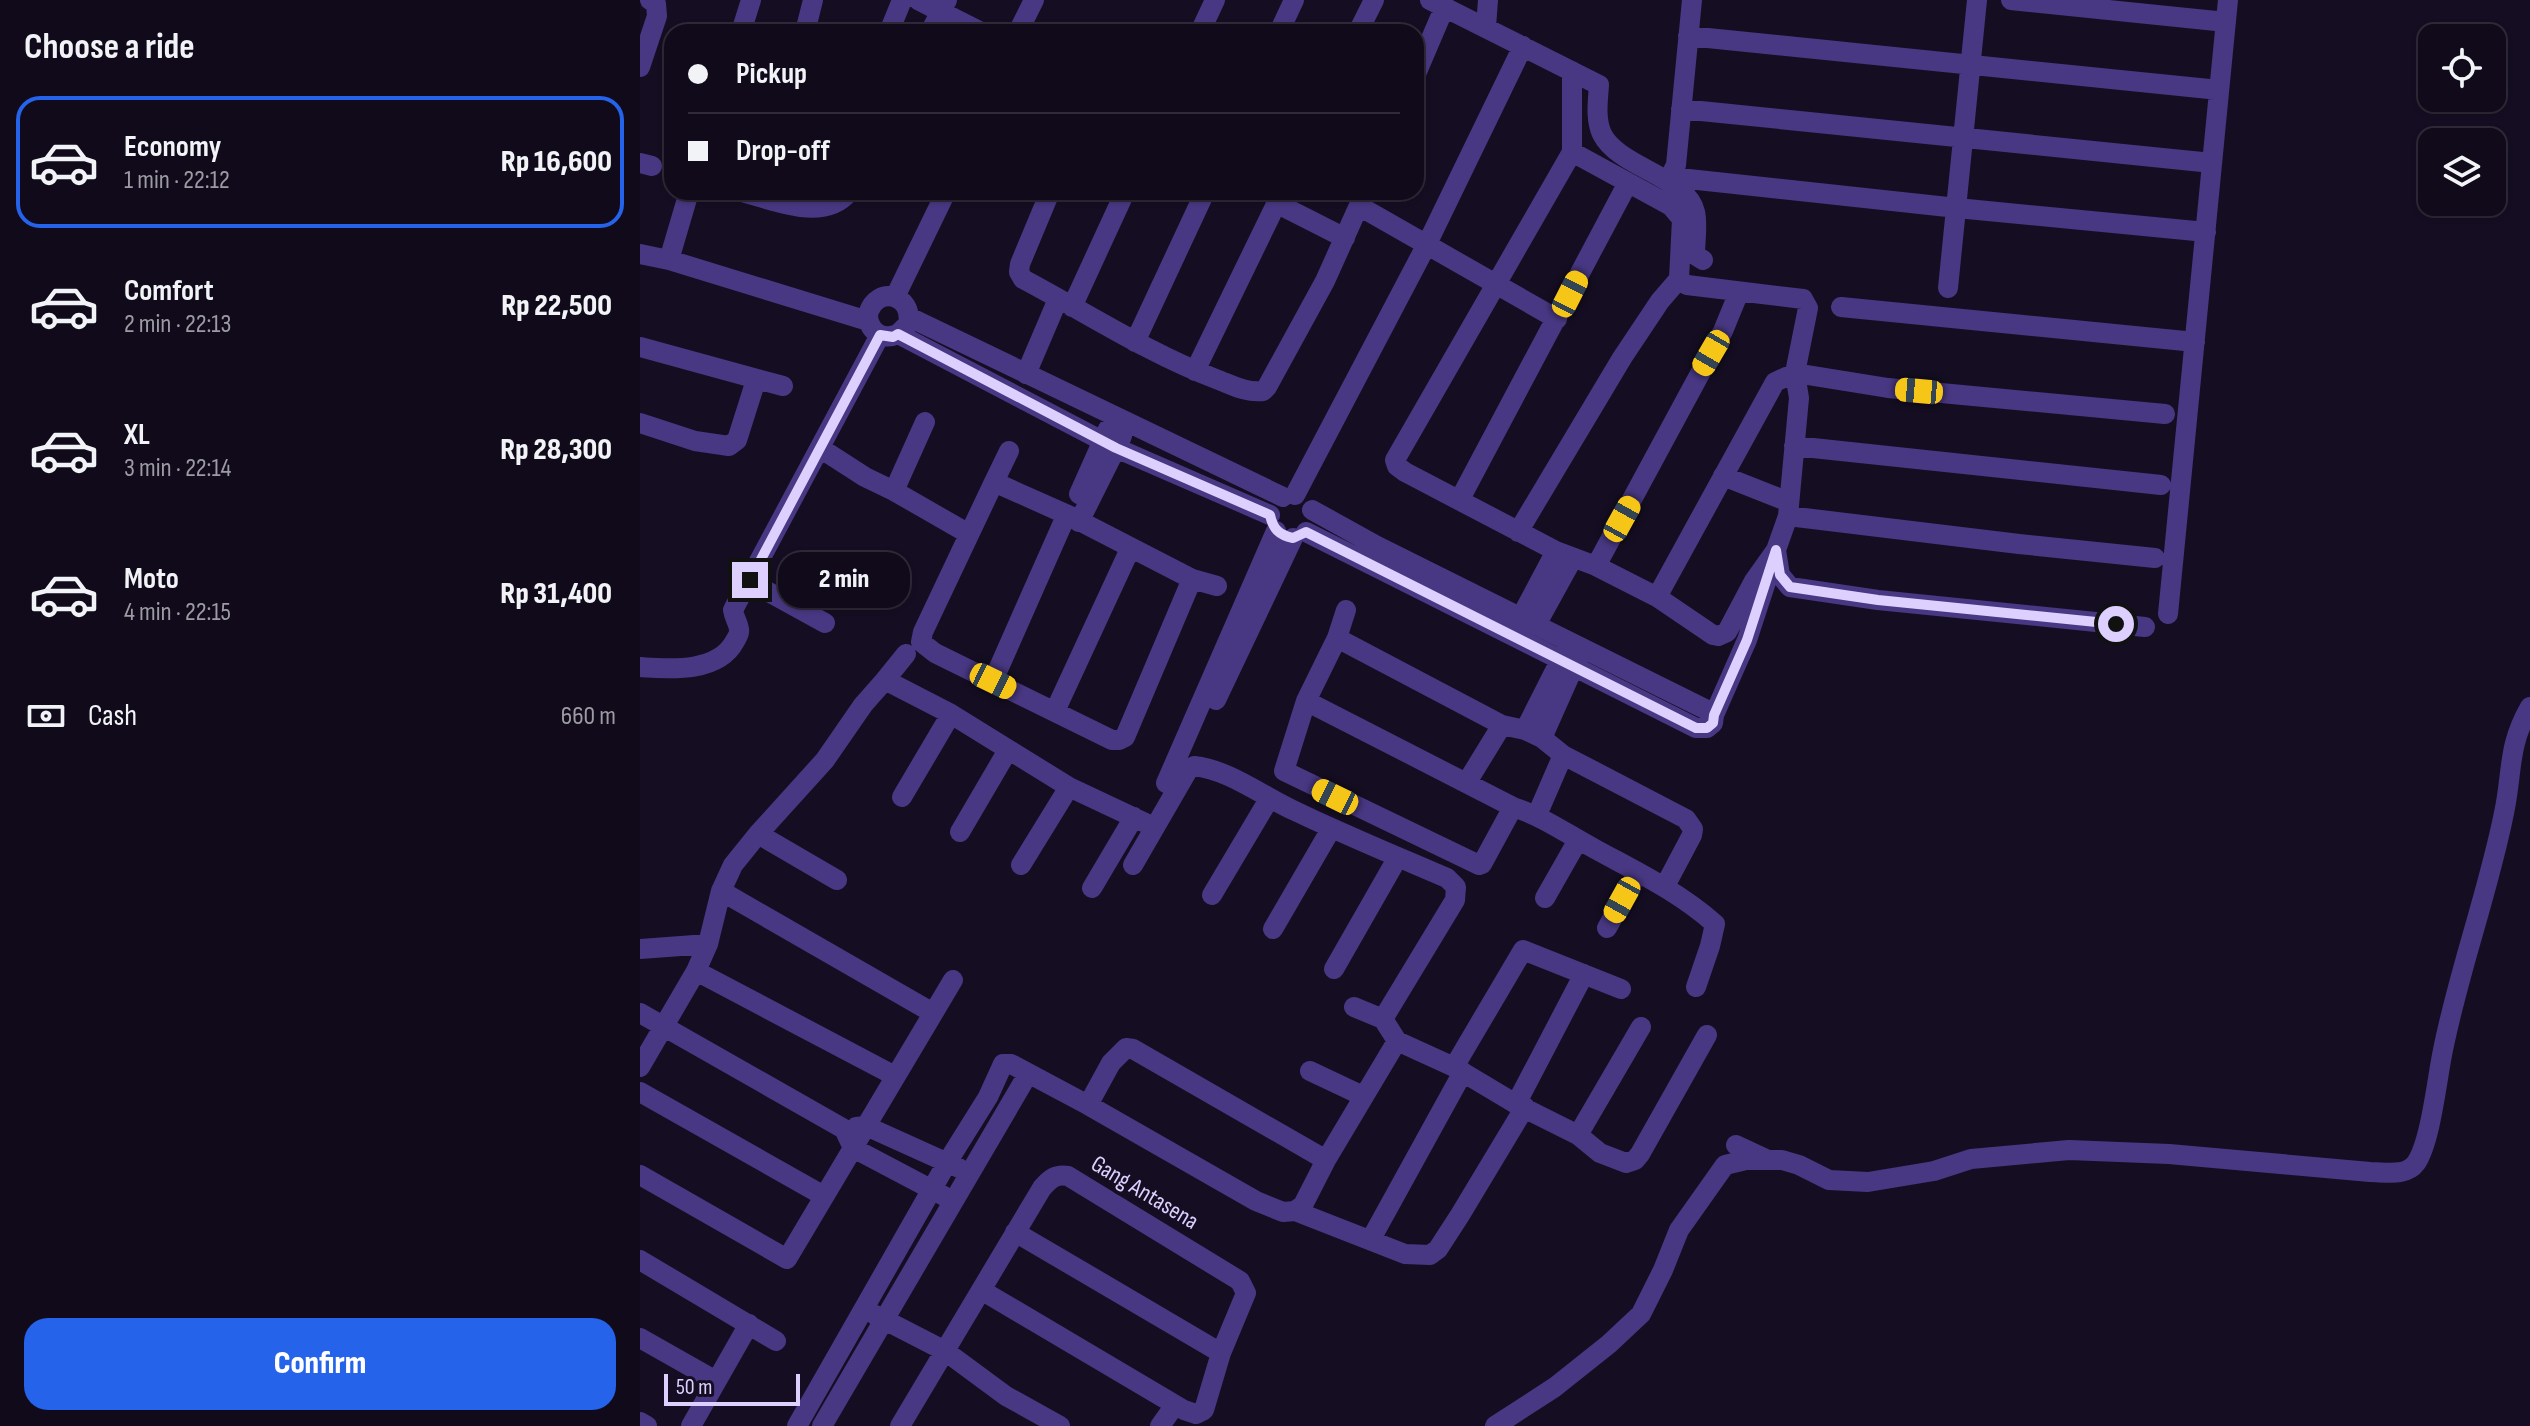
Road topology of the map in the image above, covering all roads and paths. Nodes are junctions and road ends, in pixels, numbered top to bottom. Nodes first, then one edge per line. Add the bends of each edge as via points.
1 (650, 0) edge
2 (751, 0) edge
3 (813, 0) edge
4 (902, 0) edge
5 (918, 0) edge
6 (1034, 0) edge
7 (1215, 0) edge
8 (1294, 0) edge
9 (1374, 0) edge
10 (1488, 0) edge
11 (1692, 0) edge
12 (1977, 0) edge
13 (2011, 0) edge
14 (2228, 0) edge
15 (1437, 3) edge
16 (944, 6) edge
17 (2226, 22) junction
18 (744, 24) edge
19 (807, 24) edge
20 (892, 24) edge
21 (934, 24) edge
22 (970, 24) edge
23 (1022, 24) edge
24 (1204, 24) edge
25 (1283, 24) edge
26 (1362, 24) edge
27 (1486, 27) junction
28 (1688, 36) junction
29 (1523, 46) junction
30 (1424, 47) edge
31 (1970, 66) junction
32 (640, 67) edge
33 (1572, 71) junction
34 (2219, 90) junction
35 (1681, 109) junction
36 (1963, 138) junction
37 (1572, 152) junction
38 (2212, 163) junction
39 (1668, 179) junction
40 (1623, 192) dead end
41 (687, 200) edge
42 (817, 200) edge
43 (840, 200) edge
44 (942, 200) edge
45 (1047, 200) edge
46 (1121, 200) edge
47 (1201, 200) edge
48 (1278, 200) edge
49 (1284, 200) edge
50 (1362, 200) edge
51 (1363, 200) edge
52 (1955, 208) junction
53 (2206, 232) junction
54 (1345, 238) junction
55 (1427, 244) junction
56 (640, 254) edge
57 (669, 260) junction
58 (1703, 260) dead end
59 (1679, 279) junction
60 (1496, 285) junction
61 (1948, 288) dead end
62 (1739, 292) junction
63 (895, 297) junction
64 (1065, 303) junction
65 (1841, 307) dead end
66 (1557, 319) junction
67 (889, 327) junction
68 (1135, 342) junction
69 (2195, 342) junction
70 (640, 347) edge
71 (1195, 371) junction
72 (1795, 373) junction
73 (1026, 374) junction
74 (756, 380) junction
75 (783, 386) dead end
76 (2165, 414) dead end
77 (1121, 420) junction
78 (925, 422) dead end
79 (640, 423) edge
80 (1109, 444) junction
81 (1794, 446) junction
82 (820, 448) junction
83 (1009, 451) dead end
84 (1723, 476) junction
85 (994, 482) junction
86 (2161, 485) dead end
87 (894, 491) junction
88 (1289, 496) junction
89 (1460, 499) junction
90 (1788, 509) junction
91 (1312, 510) junction
92 (1072, 518) junction
93 (1286, 529) junction
94 (1518, 532) junction
95 (969, 534) junction
96 (1130, 549) junction
97 (1776, 550) junction
98 (1564, 555) junction
99 (2155, 558) dead end
100 (1596, 566) junction
101 (1192, 579) junction
102 (750, 580) junction
103 (1217, 586) dead end
104 (1657, 597) junction
105 (1346, 610) dead end
106 (2168, 614) dead end
107 (1529, 621) junction
108 (825, 623) dead end
109 (2145, 627) dead end
110 (1337, 638) junction
111 (1572, 653) junction
112 (906, 654) dead end
113 (640, 667) edge
114 (885, 680) junction
115 (993, 681) junction
116 (1216, 700) dead end
117 (1306, 701) junction
118 (2530, 707) edge
119 (1055, 711) junction
120 (951, 714) junction
121 (1502, 725) junction
122 (1533, 734) junction
123 (1008, 750) junction
124 (1563, 755) junction
125 (1467, 782) junction
126 (1166, 783) dead end
127 (1069, 787) junction
128 (902, 797) dead end
129 (1269, 799) junction
130 (1513, 807) junction
131 (1537, 815) junction
132 (1134, 817) junction
133 (1154, 827) junction
134 (1331, 829) junction
135 (960, 832) dead end
136 (758, 834) junction
137 (1578, 840) junction
138 (1398, 857) junction
139 (1021, 865) dead end
140 (1133, 865) dead end
141 (1638, 872) junction
142 (837, 880) dead end
143 (1665, 886) junction
144 (1092, 888) dead end
145 (721, 891) junction
146 (1212, 895) dead end
147 (1545, 898) dead end
148 (1607, 928) dead end
149 (1273, 929) dead end
150 (708, 944) junction
151 (640, 949) edge
152 (1334, 969) dead end
153 (696, 971) junction
154 (1584, 974) junction
155 (953, 980) dead end
156 (1696, 987) dead end
157 (1621, 989) dead end
158 (1354, 1007) dead end
159 (640, 1013) edge
160 (933, 1013) junction
161 (1383, 1019) junction
162 (663, 1026) junction
163 (1641, 1027) dead end
164 (1707, 1035) dead end
165 (1397, 1041) junction
166 (640, 1067) edge
167 (1459, 1070) junction
168 (1310, 1071) dead end
169 (1028, 1074) junction
170 (895, 1076) junction
171 (640, 1092) edge
172 (1363, 1096) junction
173 (1088, 1105) junction
174 (1520, 1105) junction
175 (866, 1126) junction
176 (1578, 1135) junction
177 (848, 1138) junction
178 (1736, 1145) dead end
179 (1766, 1159) junction
180 (1326, 1160) junction
181 (948, 1161) junction
182 (970, 1174) junction
183 (640, 1175) edge
184 (932, 1189) junction
185 (824, 1196) junction
186 (954, 1202) junction
187 (1295, 1211) junction
188 (1015, 1232) junction
189 (1371, 1239) junction
190 (640, 1260) edge
191 (981, 1290) junction
192 (865, 1309) junction
193 (883, 1321) junction
194 (749, 1324) junction
195 (640, 1338) edge
196 (776, 1341) dead end
197 (945, 1351) junction
198 (1221, 1353) junction
199 (716, 1381) junction
200 (1175, 1405) junction
201 (640, 1422) edge
202 (647, 1426) edge
203 (691, 1426) edge
204 (797, 1426) edge
205 (822, 1426) edge
206 (900, 1426) edge
207 (1060, 1426) edge
208 (1160, 1426) edge
209 (1495, 1426) edge

1 - 32 street via 657,16
2 - 18 street
3 - 19 street
4 - 20 street
5 - 16 street
6 - 23 street
7 - 24 street
8 - 25 street
9 - 26 street
10 - 27 street
11 - 28 street
12 - 31 street
13 - 17 street
14 - 17 street
15 - 27 street
15 - 30 street
16 - 21 street
16 - 22 street
17 - 34 street
27 - 29 street
28 - 31 street
28 - 35 street
29 - 33 street
29 - 55 street
31 - 34 street
31 - 36 street
33 - 37 street
33 - 39 street via 1599,85 1598,120 1615,150
34 - 38 street
35 - 36 street
35 - 39 street via 1676,165
36 - 38 street
36 - 52 street
37 - 59 street via 1671,206 1682,219
37 - 60 street
38 - 53 street
39 - 52 street
39 - 58 street via 1695,209 1695,255
40 - 66 street
41 - 57 street
42 - 43 street via 835,204
44 - 63 street
45 - 64 street via 1019,272
46 - 64 street
47 - 68 street
48 - 71 street
49 - 54 street
50 - 54 street
51 - 55 street
52 - 53 street
52 - 61 street
53 - 69 street
54 - 71 street via 1265,389 1248,392
55 - 60 street
55 - 88 street
56 - 57 street
57 - 67 street
59 - 62 street via 1687,285
59 - 94 street via 1622,358
60 - 66 street
60 - 89 street via 1395,460 1405,472
62 - 72 street via 1807,303
62 - 100 street
63 - 67 street via 903,302
63 - 67 street via 870,307
64 - 68 street
64 - 73 street
65 - 69 street
66 - 89 street
67 - 73 street
67 - 80 street
67 - 82 street
68 - 71 street
69 - 106 street
70 - 74 street
72 - 76 street via 1888,388
72 - 81 street via 1799,398
72 - 84 street via 1775,382
73 - 77 street
74 - 75 street
74 - 79 street via 737,440 729,446
77 - 80 street
77 - 88 street
78 - 87 street
80 - 92 street
80 - 93 street
81 - 86 street
81 - 90 street
82 - 87 street
82 - 102 street
83 - 85 street
84 - 90 street
84 - 104 street
85 - 92 street
85 - 95 street
87 - 95 street
88 - 91 street via 1305,500
88 - 93 street via 1274,504
89 - 94 street
90 - 97 street
90 - 99 street via 2019,544
91 - 93 street via 1312,522
91 - 107 street
92 - 96 street
92 - 115 street
93 - 111 street
93 - 116 street
93 - 126 street via 1267,548
94 - 98 street
95 - 115 street via 921,642
96 - 101 street
96 - 119 street
97 - 104 street via 1722,635 1713,635
97 - 109 street via 1780,575 1790,587
97 - 111 street via 1747,640 1714,715
98 - 100 street
98 - 107 street
100 - 104 street
101 - 103 street
101 - 119 street via 1125,737 1112,740
102 - 108 street
102 - 113 street via 733,610 738,635 724,657 685,667
105 - 110 street
107 - 111 street
110 - 117 street
110 - 121 street
111 - 122 street
112 - 114 street
114 - 120 street
114 - 136 street via 812,777
115 - 119 street
117 - 125 street
117 - 130 street via 1284,771 1479,865
118 - 179 street via 2510,755 2504,812 2424,1143 2408,1170 2370,1172 2069,1150 1971,1159 1868,1182 1829,1180 1791,1162
120 - 123 street
120 - 128 street
121 - 122 street
121 - 125 street
122 - 124 street
123 - 127 street
123 - 135 street
124 - 131 street
124 - 143 street via 1689,822 1692,835
125 - 130 street
127 - 132 street
127 - 139 street
129 - 133 street via 1226,774 1194,766
129 - 134 street
129 - 146 street
130 - 131 street
131 - 137 street
132 - 133 street
132 - 144 street
133 - 140 street
134 - 138 street
134 - 149 street
136 - 142 street
136 - 145 street via 733,865
137 - 141 street
137 - 147 street
138 - 152 street
138 - 161 street via 1447,878 1457,892
141 - 143 street
141 - 148 street
143 - 156 street via 1715,924
145 - 150 street
145 - 160 street
150 - 151 street
150 - 153 street
153 - 162 street
153 - 170 street
154 - 157 street
154 - 167 street via 1523,950
154 - 174 street
155 - 160 street
158 - 161 street
159 - 162 street
160 - 170 street
161 - 165 street
162 - 166 street
162 - 177 street
163 - 176 street
164 - 176 street via 1635,1160 1612,1159
165 - 167 street
165 - 172 street
167 - 174 street
167 - 189 street
168 - 172 street
169 - 173 street
169 - 181 street via 1003,1064
169 - 182 street
170 - 175 street
171 - 185 street
172 - 180 street
173 - 180 street via 1116,1057 1133,1049
173 - 187 street via 1256,1201
174 - 176 street
174 - 189 street via 1438,1249 1430,1255 1405,1254
175 - 177 street
175 - 181 street
177 - 184 street
177 - 185 street
178 - 179 street
179 - 209 street via 1725,1165 1679,1230 1641,1314 1555,1387
180 - 187 street
181 - 182 street
181 - 184 street
182 - 186 street
183 - 185 street via 787,1259
184 - 186 street
184 - 192 street
186 - 193 street
187 - 189 street
188 - 191 street
188 - 198 street
188 - 198 street, Gang Antasena via 1051,1178 1068,1176 1240,1281 1246,1293
190 - 194 street
191 - 197 street
191 - 200 street
192 - 193 street
192 - 204 street
193 - 197 street
193 - 205 street
194 - 196 street
194 - 199 street
195 - 199 street
197 - 206 street
197 - 207 street via 1006,1396
198 - 200 street via 1204,1410 1196,1414
199 - 203 street
200 - 208 street
201 - 202 street

